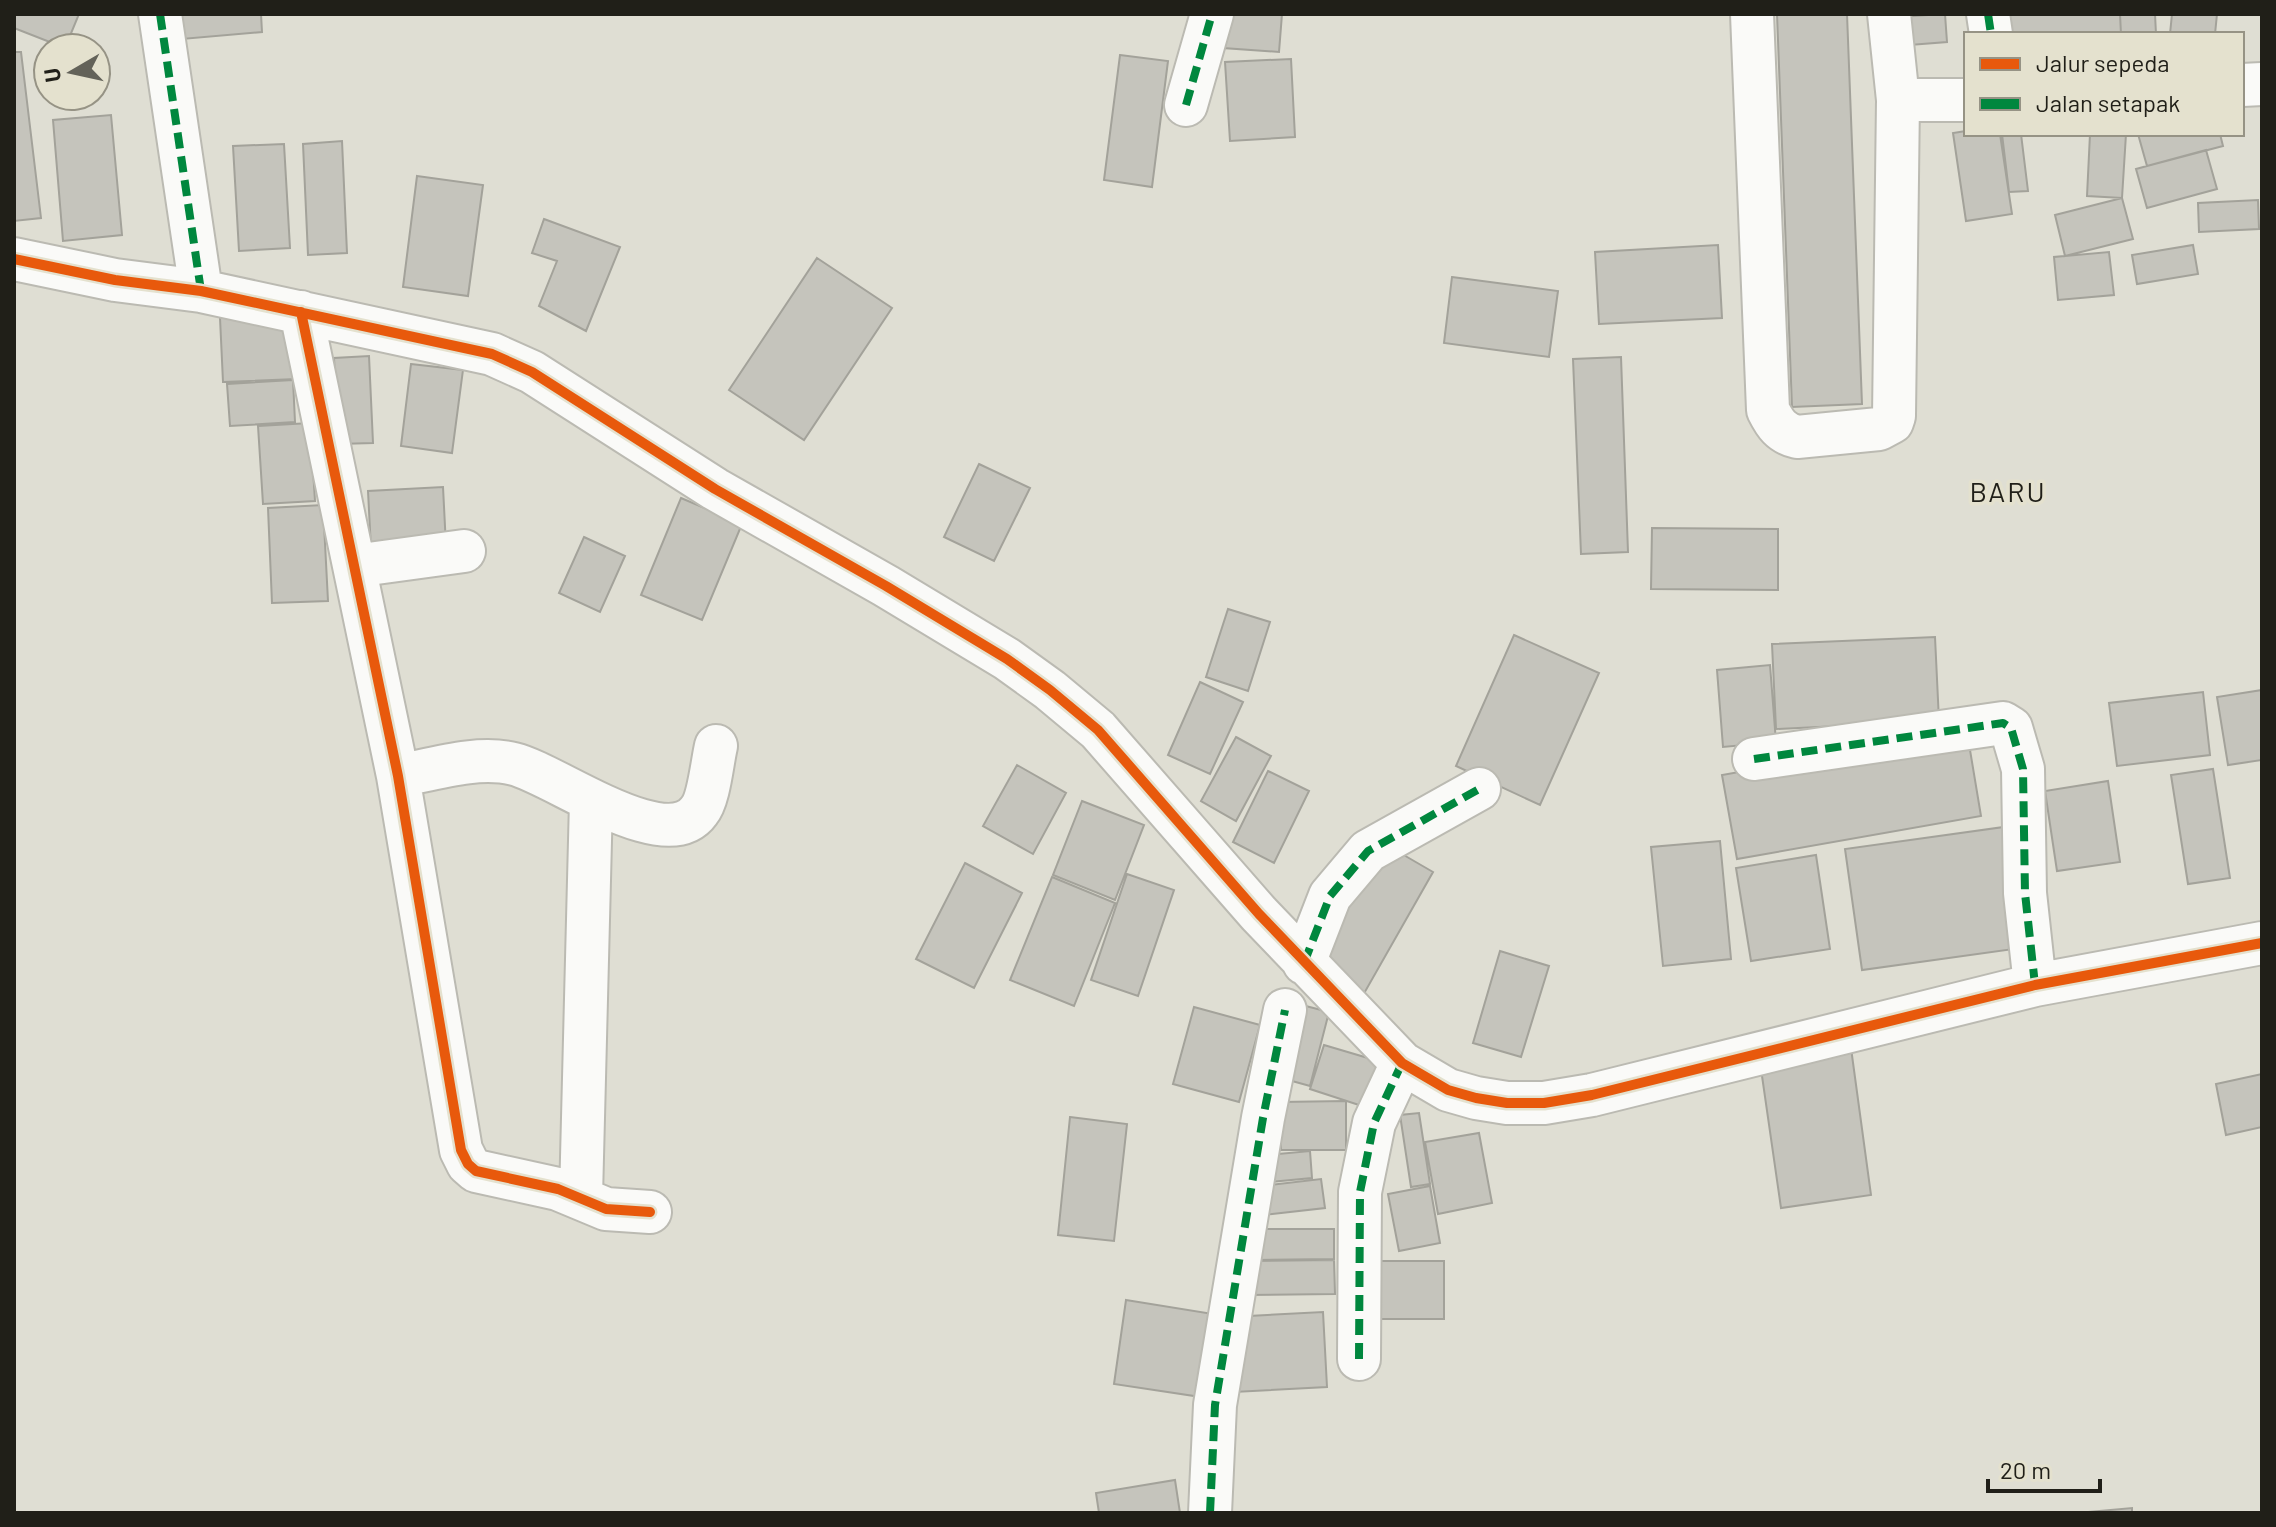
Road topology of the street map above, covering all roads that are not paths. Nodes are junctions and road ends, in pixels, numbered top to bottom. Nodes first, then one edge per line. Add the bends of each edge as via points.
1 (160, 14) edge
2 (1212, 14) edge
3 (1752, 14) edge
4 (1889, 14) edge
5 (1898, 100) junction
6 (1964, 100) edge
7 (1186, 105) dead end
8 (14, 259) edge
9 (201, 291) junction
10 (301, 312) junction
11 (464, 551) dead end
12 (354, 566) junction
13 (716, 746) dead end
14 (1754, 759) dead end
15 (398, 776) junction
16 (1479, 789) dead end
17 (591, 801) junction
18 (2262, 943) edge
19 (1304, 963) junction
20 (2035, 985) junction
21 (1285, 1010) dead end
22 (1402, 1063) junction
23 (581, 1197) junction
24 (650, 1212) dead end
25 (1359, 1359) dead end
26 (1210, 1513) edge

1 - 9 street
2 - 7 street
3 - 5 street via 1768,410 1786,434 1879,429 1892,422
4 - 5 street
5 - 6 street
8 - 9 street
9 - 10 street
10 - 12 street
10 - 19 street via 492,354 532,372 715,489 1007,659 1098,730
11 - 12 street
12 - 15 street
13 - 17 street via 702,809 689,822 671,827
14 - 20 street via 2003,723 2011,728 2023,769 2025,893
15 - 17 street via 504,762
15 - 23 street via 461,1150 476,1171
16 - 19 street via 1368,851 1330,896
17 - 23 street
18 - 20 street
19 - 22 street
20 - 22 street via 1544,1103 1476,1098 1448,1090
21 - 26 street via 1215,1405
22 - 25 street via 1374,1123 1360,1192
23 - 24 street via 606,1209

